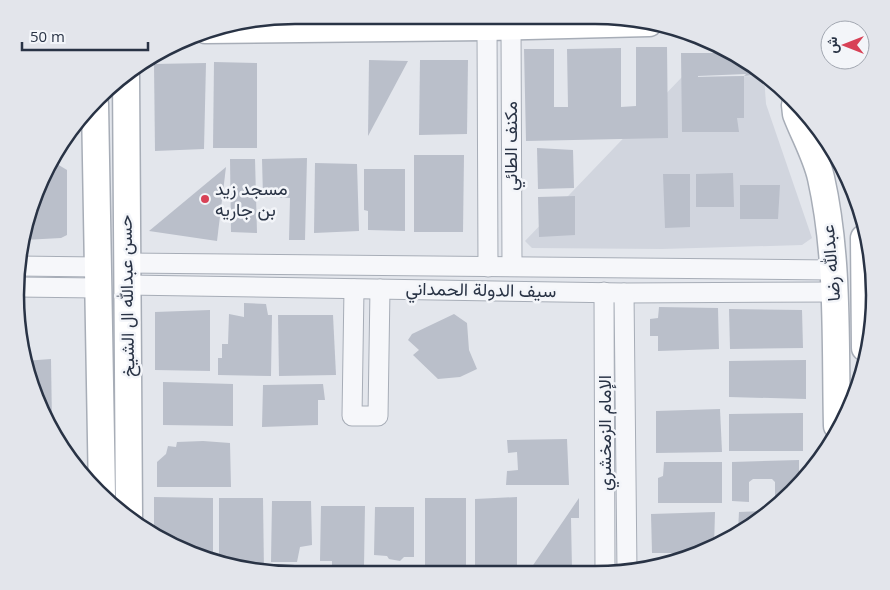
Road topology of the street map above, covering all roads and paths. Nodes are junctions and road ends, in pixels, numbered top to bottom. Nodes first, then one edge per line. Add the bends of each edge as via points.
1 (612, 24) edge
2 (499, 27) junction
3 (239, 30) edge
4 (126, 83) edge
5 (95, 112) edge
6 (796, 113) edge
7 (864, 262) edge
8 (512, 266) junction
9 (25, 267) edge
10 (488, 267) junction
11 (127, 274) junction
12 (97, 277) junction
13 (834, 281) junction
14 (24, 286) edge
15 (354, 289) junction
16 (380, 289) junction
17 (604, 292) junction
18 (624, 293) junction
19 (865, 323) edge
20 (128, 391) junction
21 (101, 395) junction
22 (837, 417) edge
23 (102, 486) edge
24 (129, 509) edge
25 (627, 564) edge
26 (605, 566) edge

1 - 2 street
2 - 3 street
2 - 8 street, مكنف الطائي
2 - 10 street, مكنف الطائي
4 - 11 street, حسن عبدالله ال الشيخ
5 - 12 street, حسن عبدالله ال الشيخ
6 - 13 street, عبدالله رضا via 821,176
7 - 19 street, عبدالله رضا
8 - 10 street, سيف الدولة الحمداني
8 - 13 street, سيف الدولة الحمداني
9 - 12 street
10 - 11 street, سيف الدولة الحمداني
11 - 15 street, سيف الدولة الحمداني
11 - 20 street, حسن عبدالله ال الشيخ
12 - 14 street
12 - 21 street, حسن عبدالله ال الشيخ
13 - 18 street, سيف الدولة الحمداني
13 - 22 street, عبدالله رضا
15 - 16 street, سيف الدولة الحمداني
15 - 16 street via 352,416 378,416
16 - 17 street, سيف الدولة الحمداني
17 - 18 street, سيف الدولة الحمداني
17 - 26 street, الإمام الزمخشري
18 - 25 street, الإمام الزمخشري
20 - 21 street
20 - 24 street, حسن عبدالله ال الشيخ
21 - 23 street, حسن عبدالله ال الشيخ

